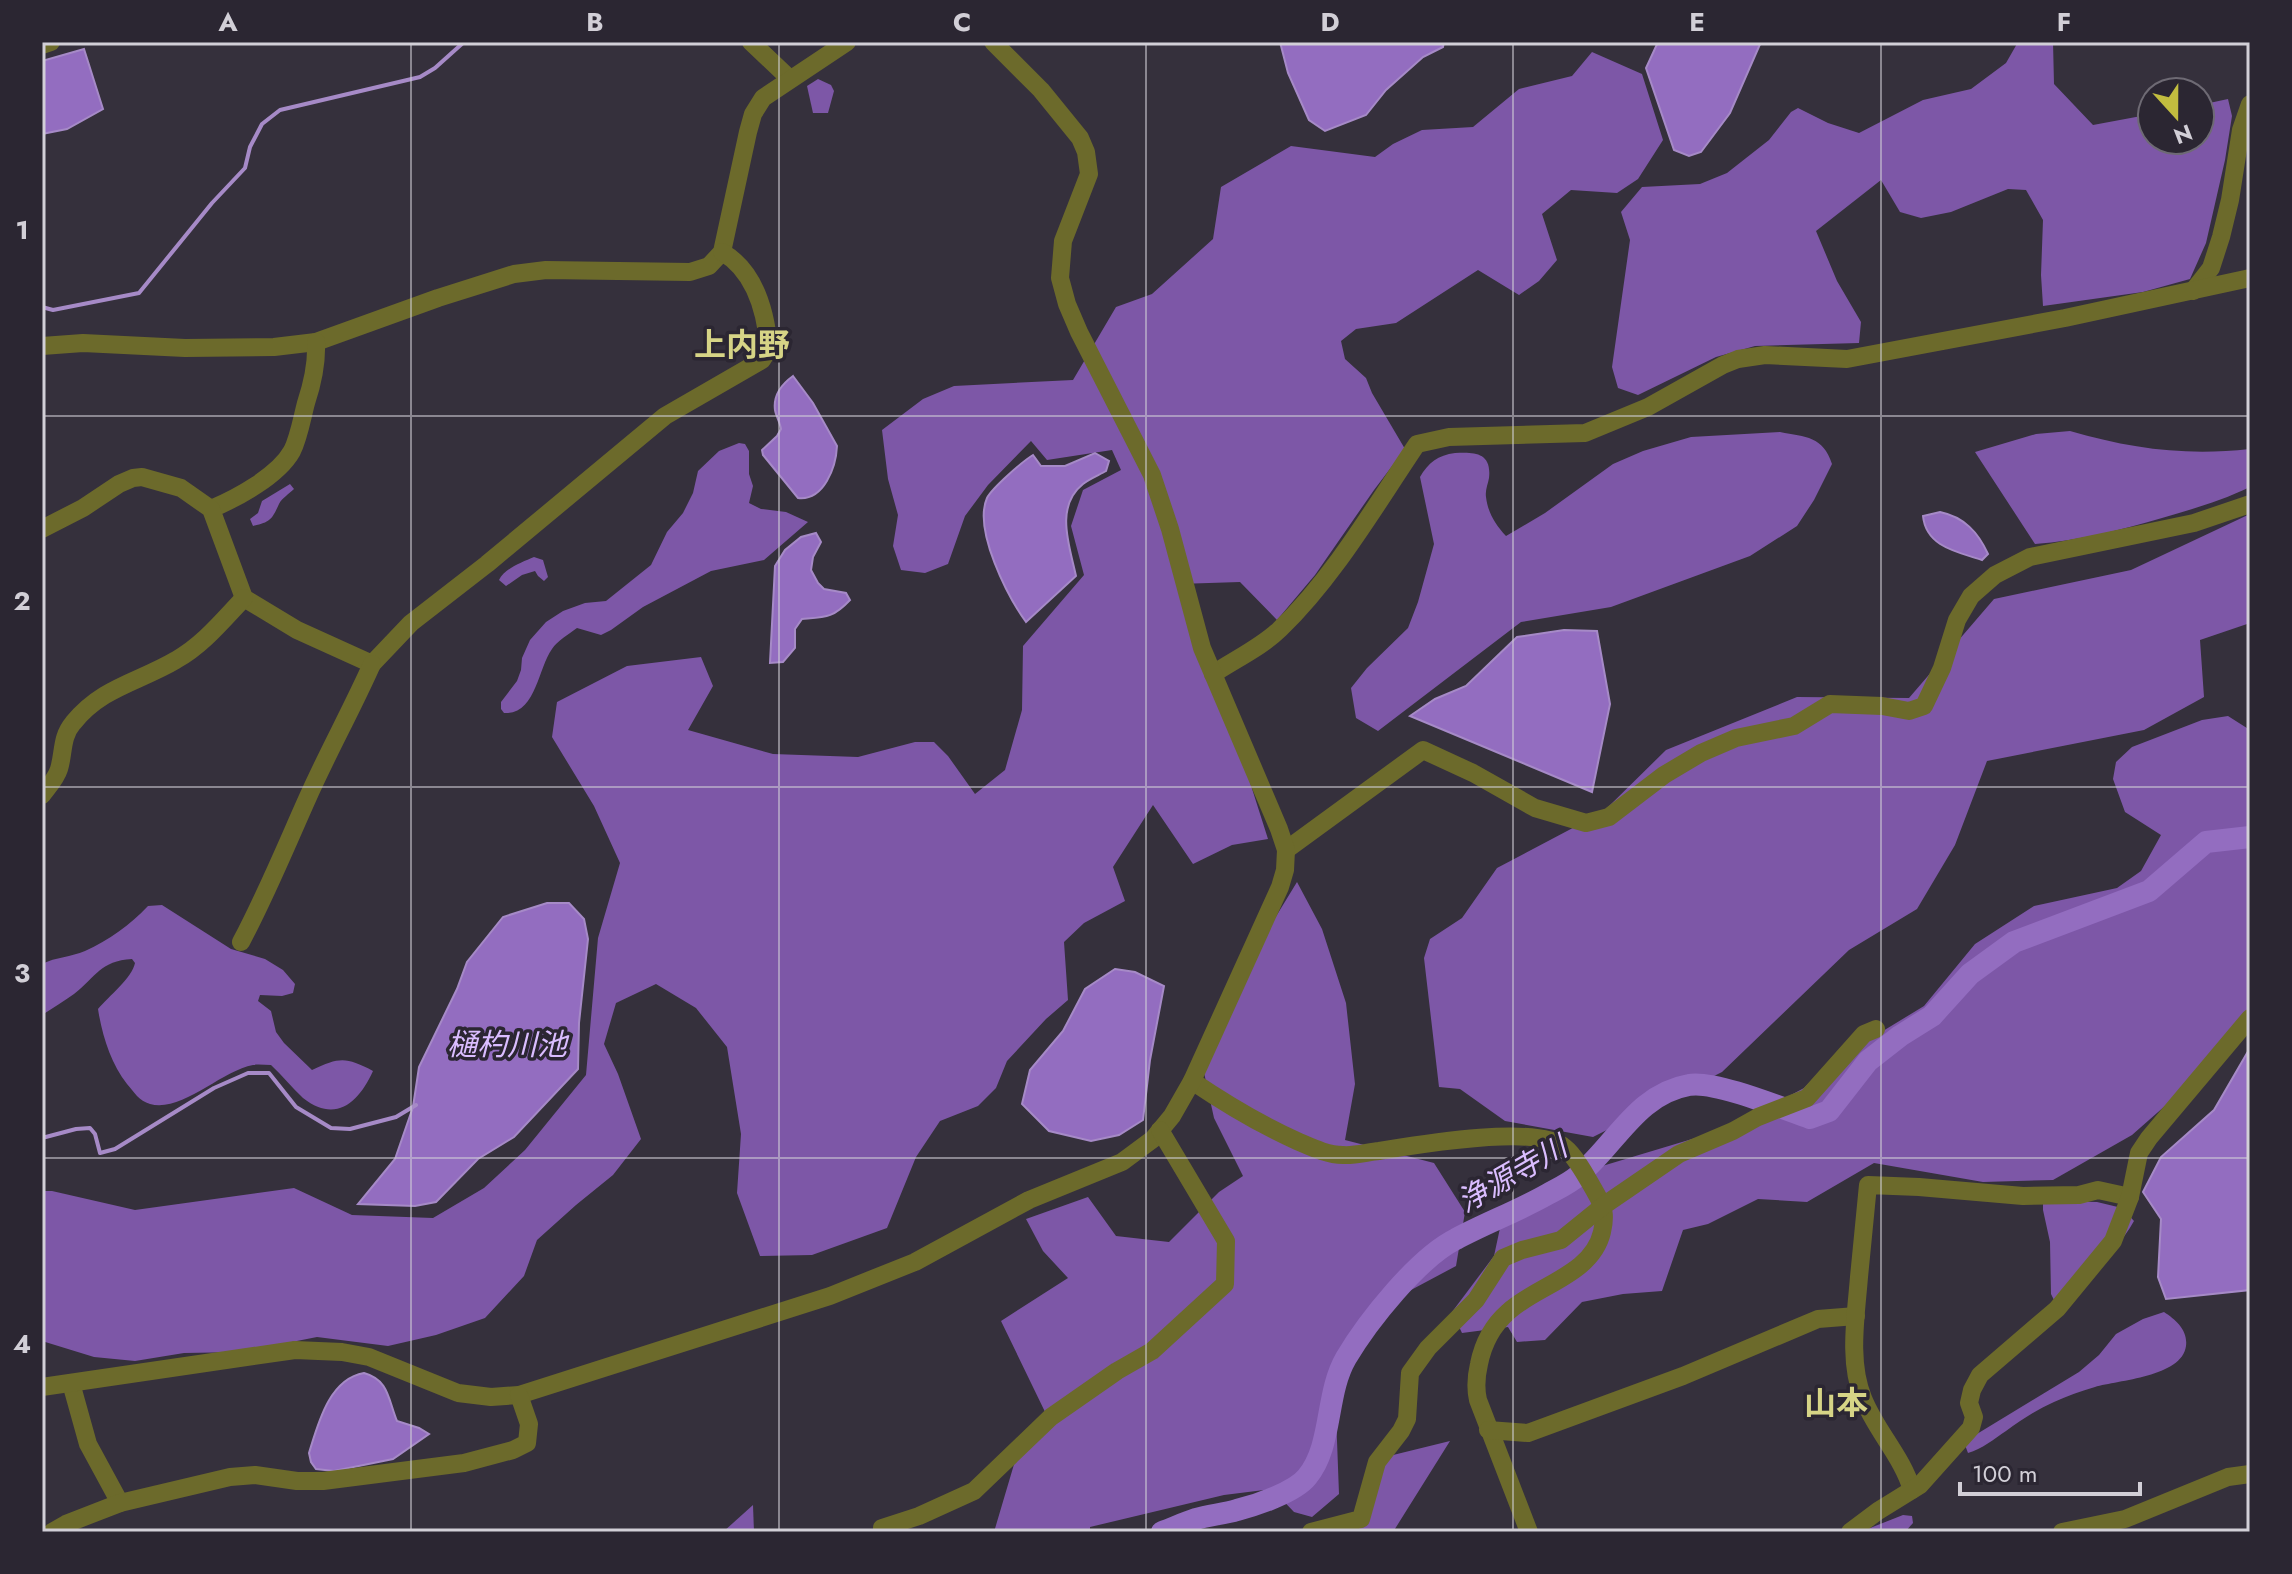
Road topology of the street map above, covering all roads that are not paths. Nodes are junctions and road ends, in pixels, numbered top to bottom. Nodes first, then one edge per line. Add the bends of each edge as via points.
1 (51, 42) edge
2 (751, 42) edge
3 (847, 42) edge
4 (993, 42) edge
5 (42, 45) edge
6 (790, 79) junction
7 (2250, 104) edge
8 (722, 252) junction
9 (2250, 278) edge
10 (2193, 291) junction
11 (316, 342) junction
12 (42, 346) edge
13 (2250, 504) edge
14 (211, 509) junction
15 (42, 529) edge
16 (244, 598) junction
17 (372, 664) junction
18 (1213, 674) junction
19 (42, 795) edge
20 (1286, 850) junction
21 (241, 942) dead end
22 (2250, 1018) edge
23 (1876, 1029) dead end
24 (1192, 1081) junction
25 (1160, 1130) junction
26 (2130, 1197) junction
27 (1601, 1202) junction
28 (1856, 1316) junction
29 (71, 1383) junction
30 (42, 1387) edge
31 (519, 1395) junction
32 (1488, 1430) junction
33 (2250, 1474) edge
34 (1912, 1490) junction
35 (120, 1503) junction
36 (52, 1532) edge
37 (882, 1532) edge
38 (1311, 1532) edge
39 (1529, 1532) edge
40 (1850, 1532) edge
41 (2062, 1532) edge

1 - 5 street
2 - 6 street
3 - 6 street
4 - 18 street via 1041,90 1086,152 1089,174 1063,241 1060,278 1079,332 1152,475
6 - 8 street via 763,98 753,114
7 - 10 street via 2221,237 2211,268
8 - 11 street via 709,266 690,272 514,274
8 - 17 street via 749,277 767,324 769,349 762,360 665,416 411,623
9 - 10 street
10 - 18 street via 1847,359 1738,359 1648,407 1585,433 1449,437 1417,444 1301,608 1278,632
11 - 12 street via 274,347
11 - 14 street via 317,362 292,451 246,492
13 - 20 street via 2194,523 2030,557 1995,575 1971,596 1957,620 1924,706 1909,711 1830,704 1794,726 1736,738 1701,753 1609,817 1586,823 1535,808 1423,750
14 - 15 street via 181,488 142,477 119,484
14 - 16 street
16 - 17 street via 297,630
16 - 19 street via 177,660 92,704 71,725 58,774
17 - 21 street
18 - 20 street
20 - 24 street via 1272,909
22 - 26 street via 2149,1138 2139,1153
23 - 27 street via 1864,1034 1807,1098 1679,1154
24 - 25 street
24 - 27 street via 1262,1125 1317,1150 1343,1155 1520,1136 1553,1141 1572,1157
25 - 31 street via 1122,1162 1029,1200 915,1262 830,1296
25 - 37 street via 1226,1241 1225,1284 1152,1351 1051,1417 974,1491
26 - 28 street via 2098,1190 2023,1196 1868,1185
26 - 34 street via 2113,1241 2057,1309 1980,1375 1969,1403 1971,1428
27 - 32 street via 1605,1219 1592,1254 1509,1311 1483,1346 1475,1390
27 - 38 street via 1561,1240 1503,1258 1476,1300 1410,1373 1407,1419 1377,1462 1361,1519
28 - 32 street via 1818,1319 1528,1433
28 - 34 street via 1854,1371 1862,1397
29 - 30 street
29 - 31 street via 295,1350 369,1357 458,1393
29 - 35 street via 88,1444
31 - 35 street via 529,1424 527,1443 513,1450 464,1463 323,1481 230,1477
32 - 39 street
33 - 41 street via 2228,1477 2125,1519
34 - 40 street
35 - 36 street

